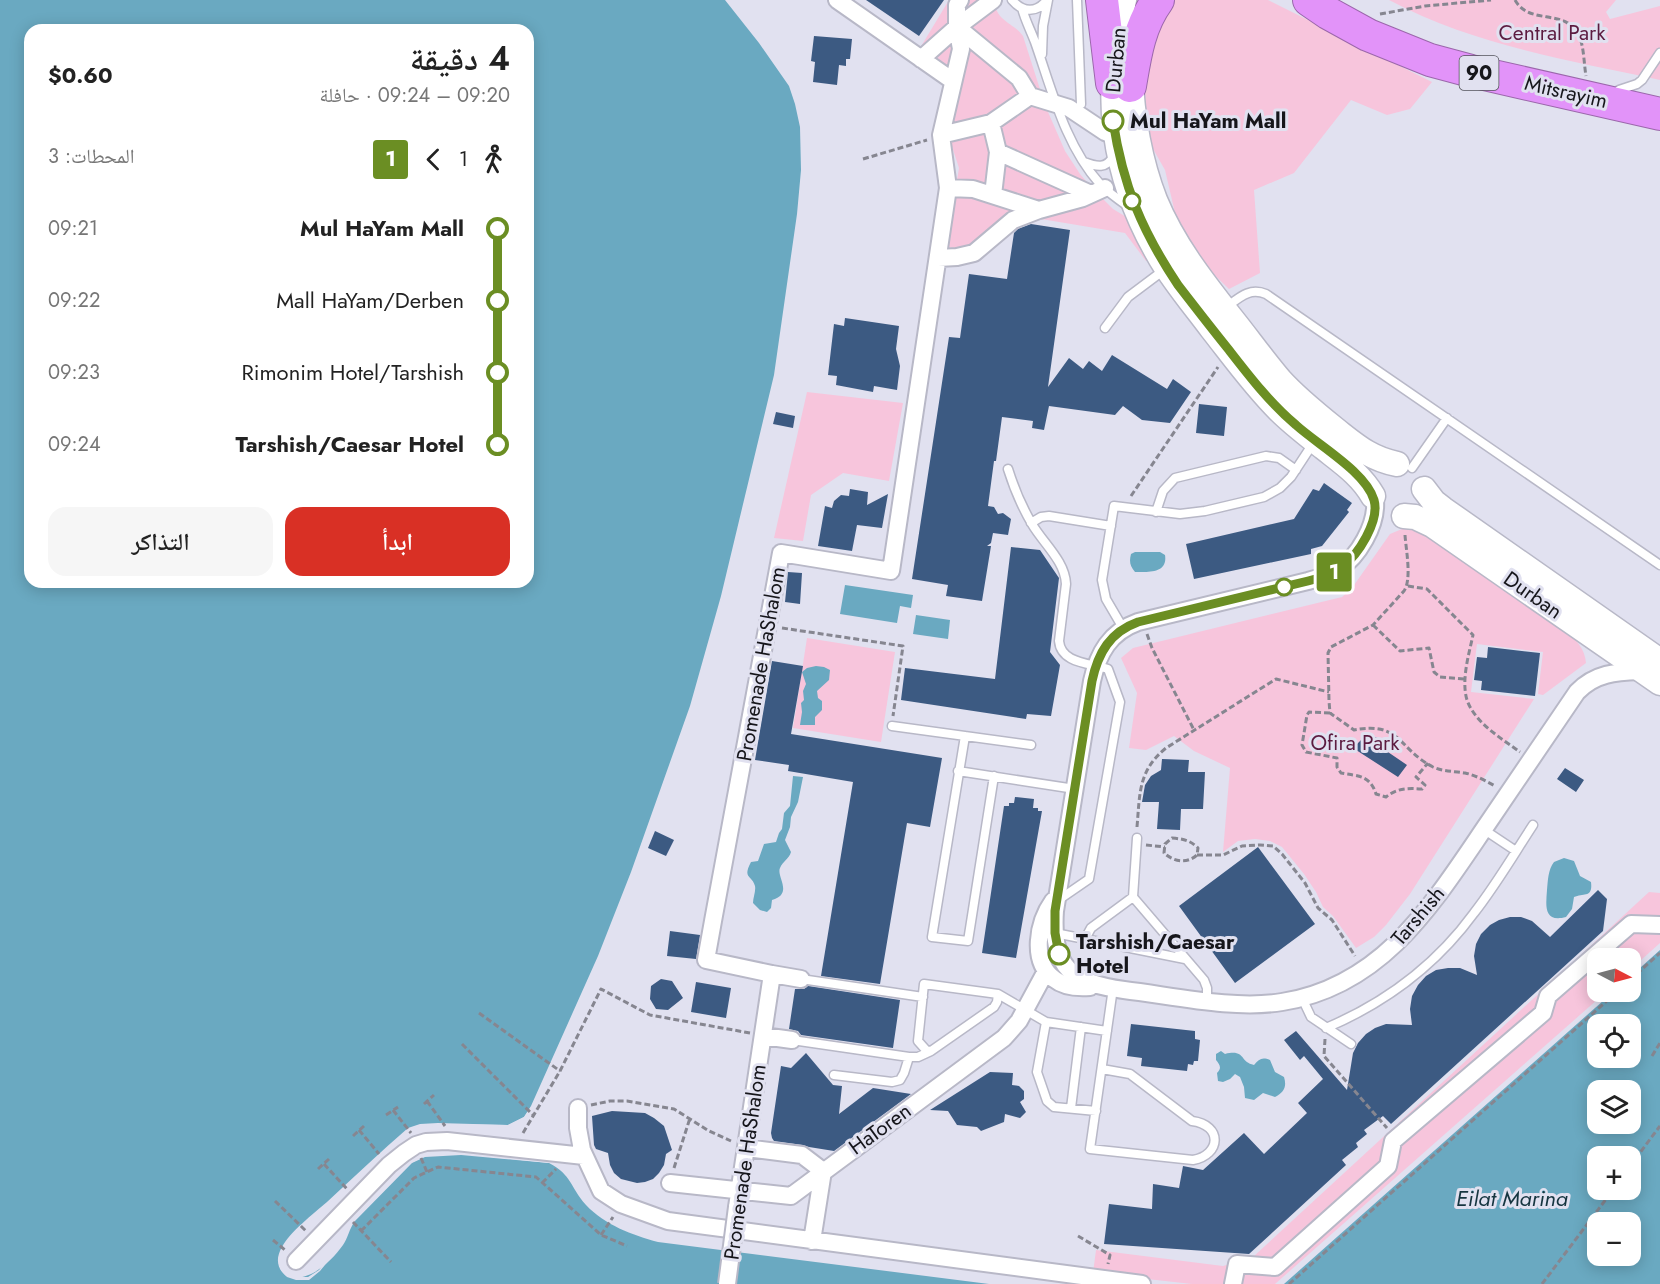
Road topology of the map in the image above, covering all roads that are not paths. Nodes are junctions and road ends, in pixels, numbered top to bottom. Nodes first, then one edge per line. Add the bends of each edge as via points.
1 (837, 0) edge
2 (960, 0) edge
3 (993, 0) edge
4 (1012, 0) edge
5 (1048, 0) edge
6 (1077, 0) edge
7 (1102, 0) edge
8 (1124, 0) edge
9 (1138, 0) edge
10 (1158, 0) edge
11 (1309, 0) edge
12 (1346, 0) edge
13 (1022, 8) junction
14 (957, 27) junction
15 (1660, 53) edge
16 (921, 59) junction
17 (1046, 75) junction
18 (953, 81) junction
19 (1121, 85) junction
20 (1619, 90) junction
21 (1030, 96) junction
22 (1660, 100) edge
23 (1081, 104) dead end
24 (1057, 105) junction
25 (1660, 114) edge
26 (991, 123) junction
27 (941, 135) junction
28 (1117, 143) junction
29 (998, 152) junction
30 (1084, 162) junction
31 (948, 188) junction
32 (1098, 191) junction
33 (993, 195) junction
34 (1039, 210) junction
35 (1137, 213) junction
36 (938, 258) junction
37 (1167, 268) junction
38 (1224, 309) junction
39 (1105, 328) dead end
40 (1447, 418) junction
41 (1315, 441) junction
42 (1008, 469) dead end
43 (1296, 470) junction
44 (1411, 474) junction
45 (1374, 499) junction
46 (1156, 512) junction
47 (1404, 516) junction
48 (1031, 523) junction
49 (1111, 526) junction
50 (1660, 565) edge
51 (1124, 628) junction
52 (1096, 665) junction
53 (1654, 672) edge
54 (891, 726) road end
55 (965, 736) junction
56 (1031, 745) dead end
57 (958, 771) junction
58 (994, 776) junction
59 (1075, 789) junction
60 (1533, 825) dead end
61 (1483, 829) junction
62 (1136, 841) road end
63 (1516, 851) junction
64 (1058, 897) junction
65 (1133, 897) junction
66 (1660, 925) edge
67 (1055, 933) junction
68 (1085, 939) junction
69 (1186, 959) junction
70 (1046, 971) junction
71 (772, 974) junction
72 (801, 979) joint
73 (1108, 988) junction
74 (998, 994) junction
75 (923, 997) junction
76 (1302, 998) junction
77 (1207, 1001) junction
78 (1025, 1010) junction
79 (1046, 1022) junction
80 (1081, 1027) junction
81 (1326, 1028) junction
82 (1107, 1031) junction
83 (763, 1035) junction
84 (792, 1041) joint
85 (1351, 1044) dead end
86 (932, 1051) junction
87 (909, 1057) junction
88 (1102, 1069) junction
89 (834, 1075) dead end
90 (578, 1108) road end
91 (1071, 1108) junction
92 (1096, 1111) junction
93 (746, 1148) junction
94 (584, 1156) junction
95 (823, 1171) junction
96 (670, 1183) dead end
97 (738, 1199) junction
98 (812, 1240) junction
99 (296, 1261) dead end
100 (727, 1284) edge
101 (1142, 1284) edge
102 (1233, 1284) edge

1 - 16 street
2 - 14 street, Promenade HaShalom
3 - 14 street
4 - 13 lane
5 - 13 lane via 1035,10
5 - 17 lane via 1042,40
6 - 23 lane
7 - 19 highway
8 - 19 street, Durban via 1113,59
9 - 19 street, Durban
10 - 19 highway
11 - 25 highway, Mitsrayim / 90 via 1368,34 1430,60
12 - 20 highway, Mitsrayim / 90 via 1407,32 1458,51
13 - 17 lane
14 - 16 street
14 - 18 street, Promenade HaShalom via 961,49
14 - 21 street via 1019,78
15 - 20 lane via 1642,80
16 - 18 street
17 - 24 lane
18 - 27 street, Promenade HaShalom
19 - 28 street, Durban via 1113,121
19 - 38 street, Durban via 1155,199 1180,249
20 - 22 highway, Mitsrayim / 90
21 - 24 street
21 - 26 street
24 - 28 street via 1069,108
24 - 30 lane
26 - 27 street
26 - 29 street
27 - 31 street, Promenade HaShalom
28 - 30 lane via 1106,166
28 - 35 street, Durban
29 - 32 street
29 - 33 street
30 - 32 lane
31 - 33 street via 974,189
31 - 36 street, Promenade HaShalom
32 - 34 street
32 - 35 lane
33 - 34 street
34 - 36 street via 1013,220 974,253
35 - 37 street, Durban
36 - 71 street, Promenade HaShalom via 891,571 781,554 706,960
37 - 39 lane via 1128,297
37 - 41 street, Durban via 1269,400
38 - 40 lane via 1249,292 1266,294
38 - 44 street, Durban via 1275,374 1306,406 1368,454
40 - 44 lane
40 - 50 lane
41 - 43 lane
41 - 45 street, Durban via 1357,474
42 - 48 lane
43 - 46 lane via 1283,485 1264,497 1195,513
43 - 46 lane via 1279,458 1266,456 1175,478 1161,494
44 - 45 street via 1385,468 1373,484
44 - 47 street via 1423,497 1415,510
44 - 53 street, Durban via 1434,502
45 - 47 street via 1389,514
45 - 51 street, Tarshish via 1374,518 1368,533 1340,569 1308,581
46 - 49 lane via 1114,506
47 - 53 street, Durban via 1432,525
48 - 49 lane via 1049,516
48 - 52 lane via 1065,576 1061,649 1075,660
49 - 51 lane via 1103,587 1108,604
51 - 52 street, Tarshish via 1106,644
52 - 59 street, Tarshish
52 - 64 lane via 1108,669 1120,702 1089,879
53 - 61 street, Tarshish via 1617,672 1584,685
54 - 55 lane
55 - 56 lane
55 - 57 lane
57 - 58 lane
57 - 58 lane via 933,937 968,941
58 - 59 lane
59 - 64 street, Tarshish
60 - 63 lane
61 - 63 lane
61 - 76 street, Tarshish via 1420,918 1388,951 1329,990
62 - 65 lane
63 - 81 lane via 1474,914 1439,953 1385,998
64 - 67 street, Tarshish
64 - 70 street, Tarshish via 1049,906 1039,934
65 - 68 lane via 1091,928
65 - 69 lane
66 - 102 street via 1631,924 1548,996 1543,1013 1396,1138 1388,1167 1275,1267 1237,1264
67 - 68 lane
67 - 73 street, Tarshish via 1059,954 1070,972 1090,984
68 - 69 lane
69 - 77 lane via 1204,980
70 - 73 street, Tarshish via 1065,986
70 - 78 street, HaToren
71 - 72 street
71 - 83 street, Promenade HaShalom
72 - 75 lane
73 - 77 street, Tarshish
73 - 82 lane
74 - 75 lane via 924,984
74 - 78 lane
74 - 86 lane via 994,1007
75 - 86 lane via 918,1041
76 - 77 street, Tarshish via 1253,1005
76 - 81 lane via 1311,1017
78 - 79 lane
78 - 95 street, HaToren via 1004,1038
79 - 80 lane
79 - 91 lane via 1037,1072 1047,1101 1054,1107
80 - 82 lane
80 - 91 lane
81 - 85 lane
82 - 88 lane
83 - 84 street
83 - 93 street, Promenade HaShalom
84 - 87 lane
86 - 87 lane via 918,1058
87 - 89 lane via 900,1080
88 - 92 lane
88 - 92 lane via 1130,1074 1192,1121 1207,1125 1214,1135 1213,1146 1206,1156 1193,1160 1090,1149
90 - 94 street
91 - 92 lane
93 - 95 street via 802,1155
93 - 97 street, Promenade HaShalom
94 - 98 street via 601,1191 621,1204 668,1221
94 - 99 street via 455,1142 416,1145 389,1166
95 - 97 street, HaToren via 790,1196
95 - 98 street
96 - 97 street, HaToren
97 - 100 street, Promenade HaShalom, bridge
98 - 101 street

